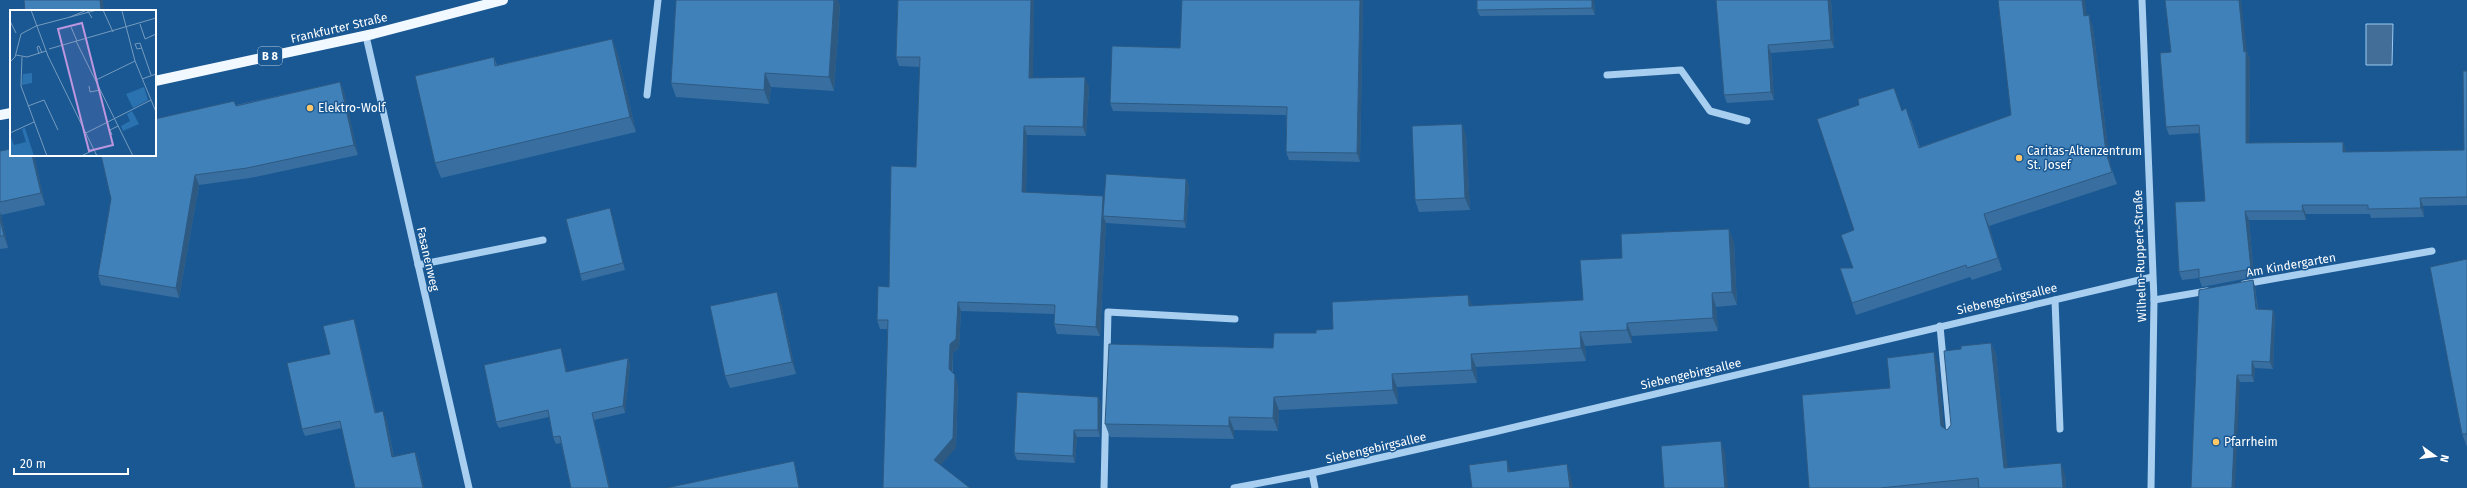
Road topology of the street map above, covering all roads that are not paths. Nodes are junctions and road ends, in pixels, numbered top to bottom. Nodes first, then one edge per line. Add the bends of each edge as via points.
1 (503, 0) edge
2 (658, 0) edge
3 (2142, 0) edge
4 (366, 36) junction
5 (1606, 75) dead end
6 (156, 81) edge
7 (647, 95) dead end
8 (10, 113) edge
9 (0, 115) edge
10 (1748, 121) dead end
11 (543, 240) dead end
12 (2432, 251) dead end
13 (418, 266) junction
14 (2152, 277) junction
15 (2239, 285) edge
16 (2216, 289) edge
17 (2055, 300) junction
18 (2154, 300) junction
19 (1235, 319) dead end
20 (1940, 326) junction
21 (2060, 429) dead end
22 (1950, 436) edge
23 (1312, 473) junction
24 (469, 488) edge
25 (1104, 488) edge
26 (1234, 488) edge
27 (1315, 488) edge
28 (2151, 488) edge

1 - 4 main road, Frankfurter Straße / B 8
2 - 7 street
3 - 14 street, Wilhelm-Ruppert-Straße
4 - 6 main road, Frankfurter Straße / B 8
4 - 13 street, Fasanenweg
5 - 10 street via 1681,70 1710,111
8 - 9 main road
11 - 13 street
12 - 15 street, Am Kindergarten
13 - 24 street, Fasanenweg
14 - 17 street, Siebengebirgsallee
14 - 18 street, Wilhelm-Ruppert-Straße
16 - 18 street
17 - 20 street, Siebengebirgsallee
17 - 21 street
18 - 28 street, Wilhelm-Ruppert-Straße
19 - 25 street via 1108,312
20 - 22 street
20 - 23 street, Siebengebirgsallee
23 - 26 street, Siebengebirgsallee
23 - 27 street

